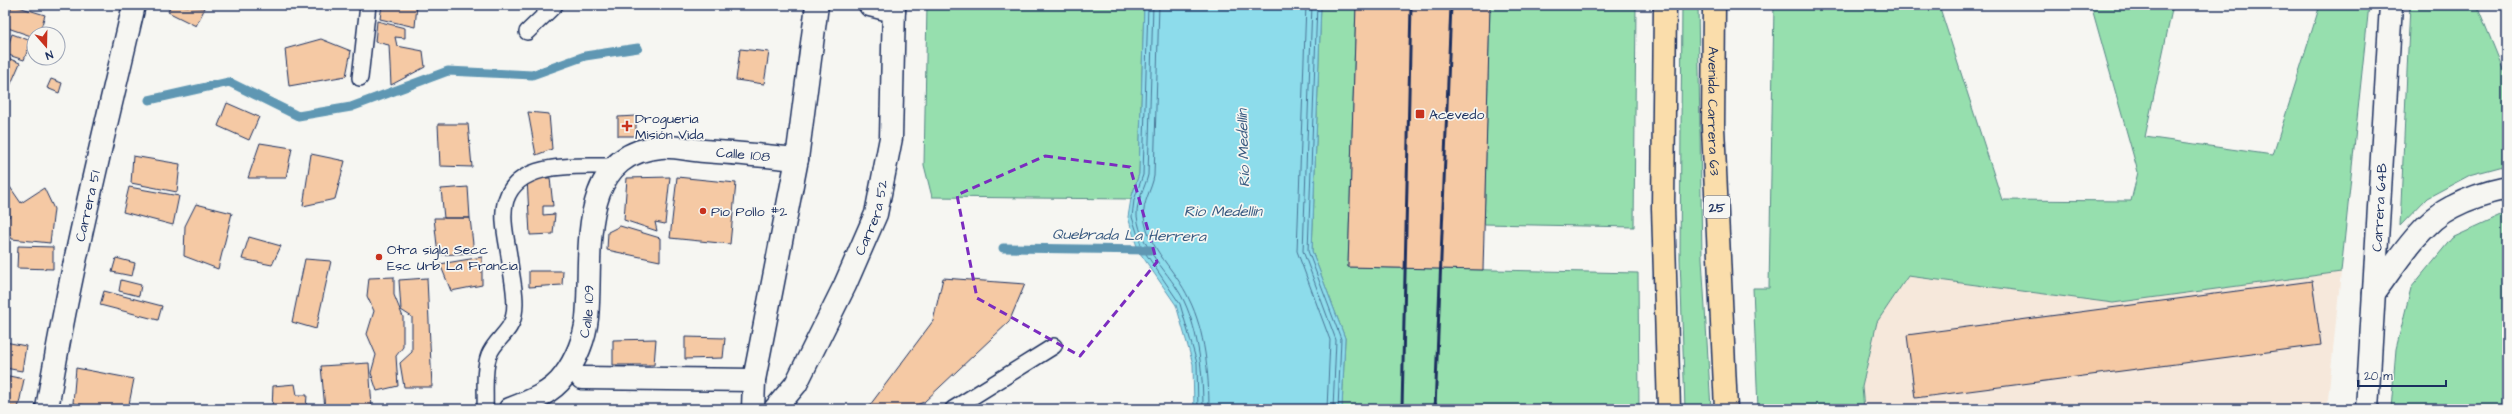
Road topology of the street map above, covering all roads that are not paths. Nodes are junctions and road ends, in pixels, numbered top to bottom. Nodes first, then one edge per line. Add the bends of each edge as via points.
1 (134, 5) edge
2 (368, 5) edge
3 (555, 5) edge
4 (817, 5) edge
5 (870, 5) edge
6 (1665, 5) edge
7 (1714, 5) edge
8 (2391, 5) edge
9 (894, 8) edge
10 (527, 32) dead end
11 (360, 78) dead end
12 (797, 158) junction
13 (609, 172) junction
14 (2507, 188) edge
15 (2374, 293) junction
16 (1054, 346) dead end
17 (582, 378) dead end
18 (754, 380) junction
19 (47, 409) edge
20 (485, 409) edge
21 (510, 409) edge
22 (753, 409) edge
23 (775, 409) edge
24 (953, 409) edge
25 (1669, 409) edge
26 (1726, 409) edge
27 (2367, 409) edge

1 - 19 main road, Carrera 51 via 85,213 71,289 60,330
2 - 11 lane
3 - 10 lane
4 - 12 main road
5 - 9 main road
6 - 25 highway via 1663,201
7 - 26 highway, Avenida Carrera 63 / 25 via 1713,126
8 - 15 main road, Carrera 64B
9 - 23 main road, Carrera 52 via 890,138 876,214 845,285 796,384
12 - 13 main road, Calle 108 via 661,147 637,153
12 - 18 main road
13 - 20 lane via 548,169 526,175 514,184 505,200 504,218 514,315 509,331 496,343 489,355
13 - 21 main road, Calle 109 via 596,196 587,320 577,354 563,378 534,400
14 - 15 main road via 2485,193 2450,207 2426,228
15 - 27 main road, Carrera 64B
16 - 24 lane
17 - 18 main road
18 - 22 main road

